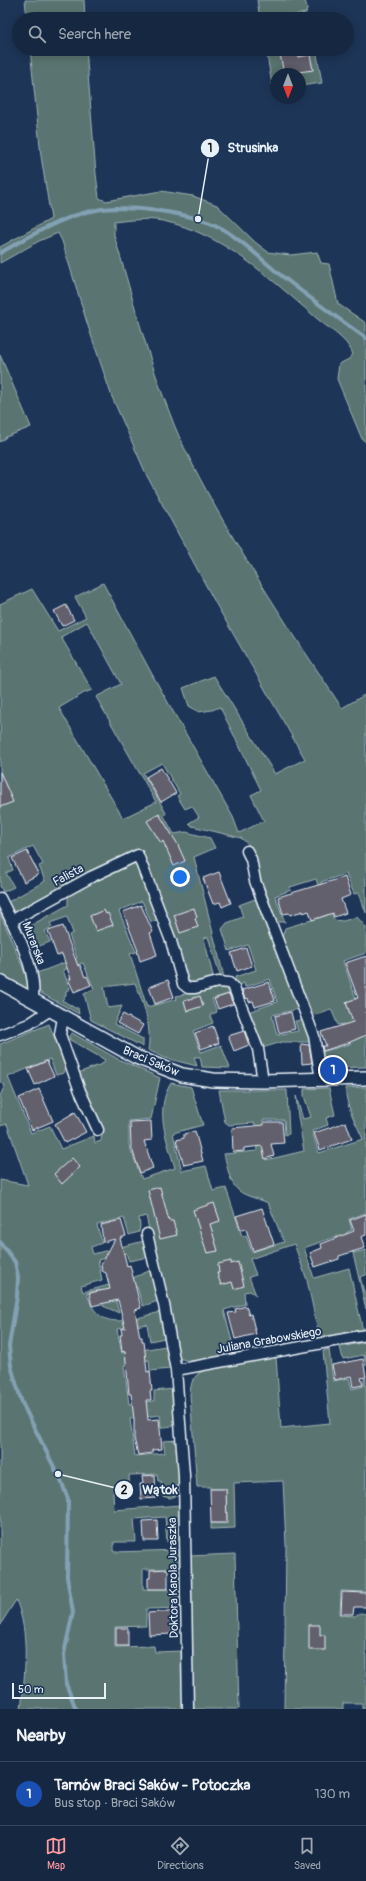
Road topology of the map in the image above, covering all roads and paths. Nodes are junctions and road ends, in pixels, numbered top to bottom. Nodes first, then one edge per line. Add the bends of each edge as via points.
1 (247, 851) dead end
2 (0, 898) edge
3 (11, 921) junction
4 (0, 982) edge
5 (32, 1000) junction
6 (50, 1010) junction
7 (63, 1018) junction
8 (0, 1035) edge
9 (366, 1078) edge
10 (321, 1080) junction
11 (263, 1081) junction
12 (98, 1130) dead end
13 (147, 1234) dead end
14 (366, 1336) edge
15 (176, 1370) junction
16 (188, 1709) edge

1 - 10 street via 255,881 314,1036
2 - 3 street, Murarska
3 - 5 street, Murarska via 31,970 34,984
3 - 11 street, Falista via 91,877 138,855 171,941 183,984 188,988 195,988 218,982 229,983 234,988 258,1049
4 - 5 street, Braci Saków
5 - 6 street, Braci Saków
6 - 7 street, Braci Saków
6 - 8 street via 29,1024
7 - 11 street, Braci Saków via 168,1071 213,1080
7 - 12 street via 60,1034 80,1091
9 - 10 street, Braci Saków
10 - 11 street, Braci Saków
13 - 15 street, Doktora Karola Juraszka
14 - 15 street, Juliana Grabowskiego
15 - 16 street, Doktora Karola Juraszka via 184,1475

